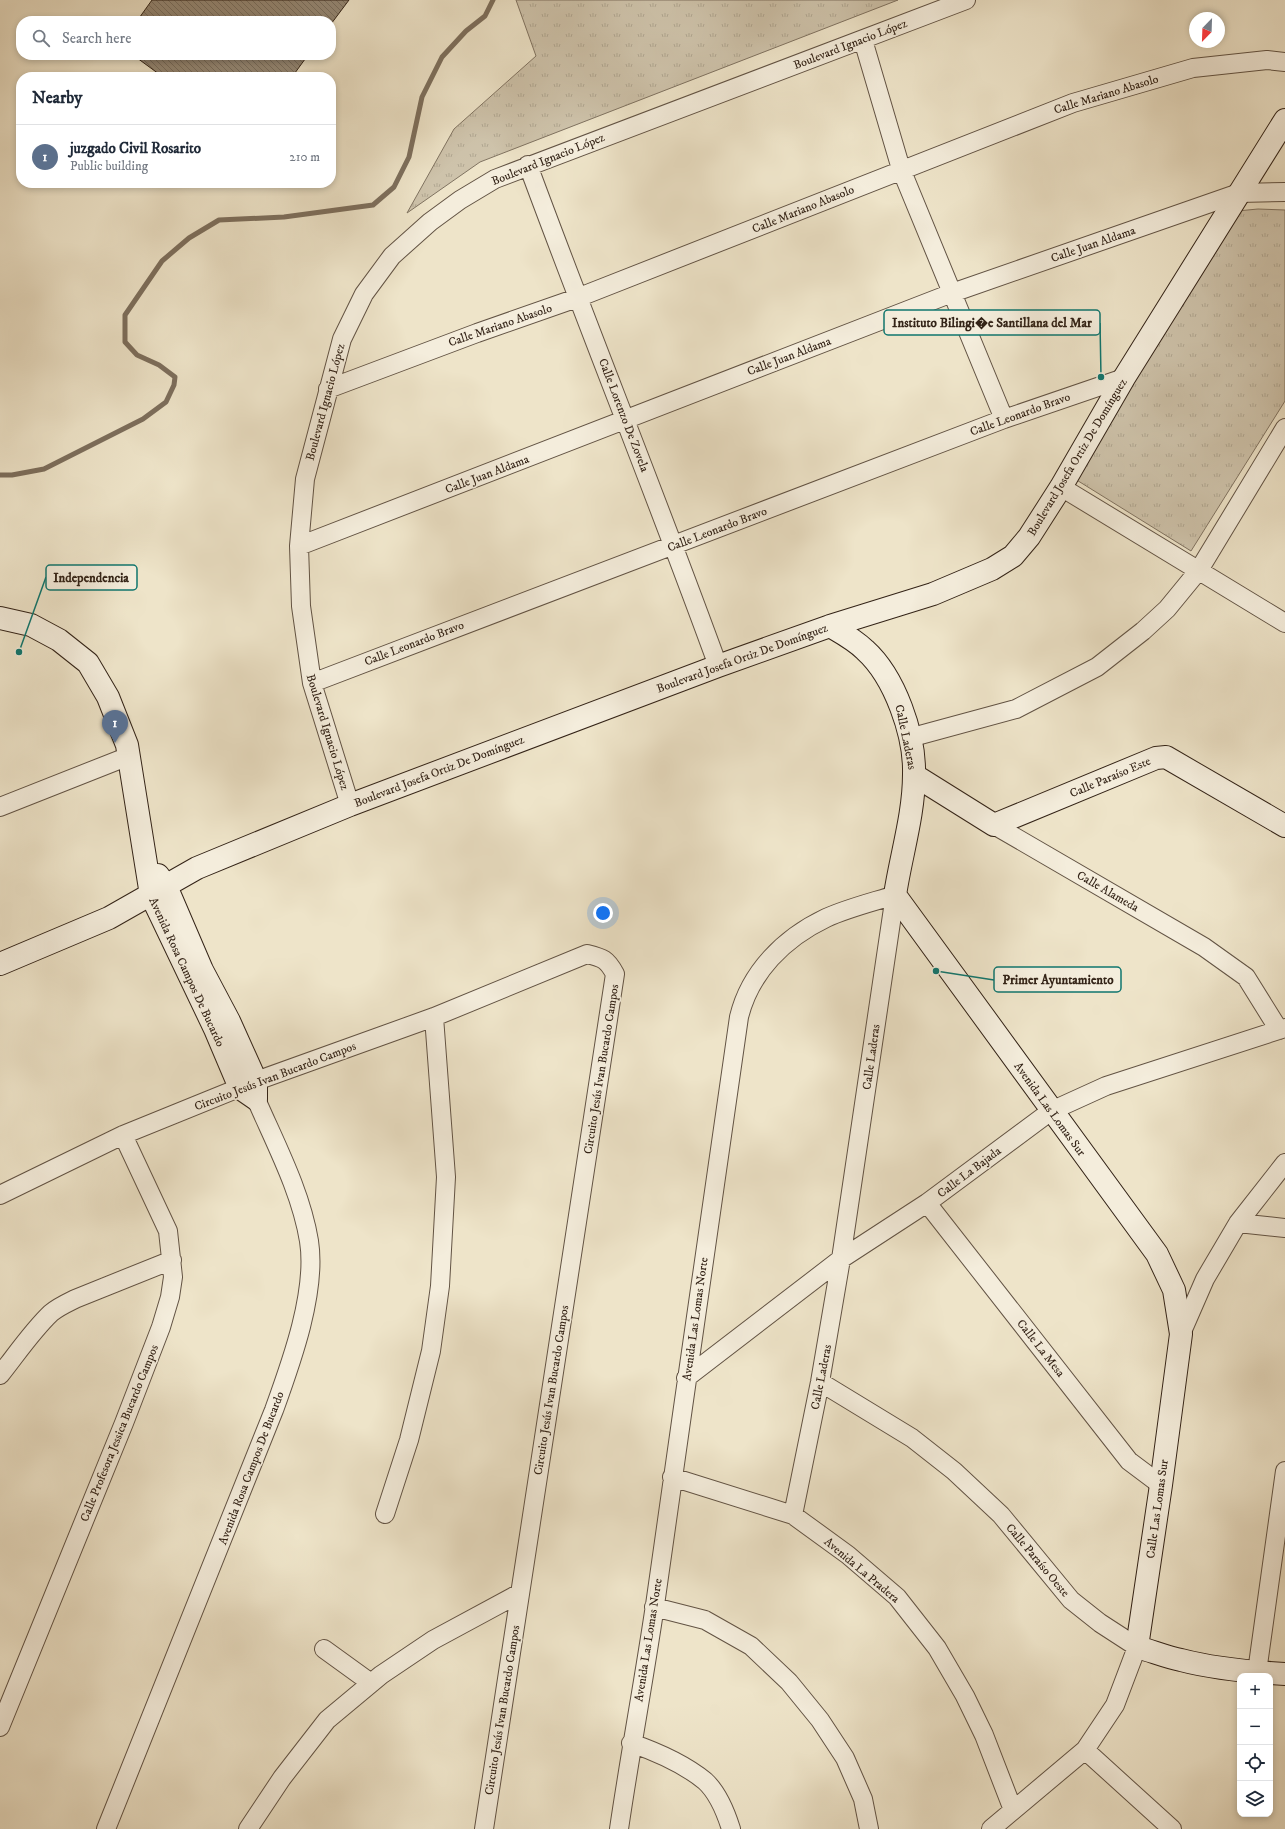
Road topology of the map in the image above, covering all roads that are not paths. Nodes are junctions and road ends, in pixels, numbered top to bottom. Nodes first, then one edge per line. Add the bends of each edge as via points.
1 (966, 0) edge
2 (863, 40) junction
3 (1285, 62) edge
4 (1285, 120) edge
5 (528, 165) junction
6 (901, 169) junction
7 (1285, 192) edge
8 (1239, 193) junction
9 (952, 293) junction
10 (577, 298) junction
11 (1124, 378) junction
12 (328, 389) junction
13 (1004, 419) junction
14 (626, 421) junction
15 (1285, 428) edge
16 (1061, 487) junction
17 (299, 546) junction
18 (674, 546) junction
19 (1199, 570) junction
20 (0, 618) edge
21 (1285, 623) edge
22 (830, 626) junction
23 (718, 666) junction
24 (312, 683) junction
25 (909, 738) junction
26 (129, 756) junction
27 (914, 775) junction
28 (350, 805) junction
29 (0, 807) edge
30 (994, 825) junction
31 (1285, 826) edge
32 (158, 890) junction
33 (895, 895) junction
34 (0, 964) edge
35 (434, 1017) junction
36 (1282, 1029) edge
37 (251, 1089) junction
38 (1051, 1111) junction
39 (123, 1135) junction
40 (1285, 1163) edge
41 (0, 1195) edge
42 (927, 1204) junction
43 (1238, 1223) junction
44 (1285, 1228) edge
45 (842, 1259) junction
46 (172, 1260) junction
47 (1181, 1334) junction
48 (0, 1375) edge
49 (686, 1378) junction
50 (820, 1382) junction
51 (1285, 1471) edge
52 (672, 1477) junction
53 (1161, 1486) junction
54 (385, 1514) dead end
55 (793, 1515) junction
56 (1280, 1533) edge
57 (520, 1593) junction
58 (654, 1607) junction
59 (1137, 1647) junction
60 (324, 1649) dead end
61 (1256, 1672) junction
62 (1285, 1674) edge
63 (371, 1683) junction
64 (0, 1727) edge
65 (631, 1743) junction
66 (1085, 1750) junction
67 (1013, 1810) junction
68 (996, 1827) edge
69 (106, 1829) edge
70 (248, 1829) edge
71 (484, 1829) edge
72 (619, 1829) edge
73 (731, 1829) edge
74 (869, 1829) edge
75 (1172, 1829) edge

1 - 2 street, Boulevard Ignacio López
2 - 5 street, Boulevard Ignacio López
2 - 6 street
3 - 6 street, Calle Mariano Abasolo via 1266,60 1193,68 1073,103
4 - 8 street, Boulevard Josefa Ortiz De Domínguez
5 - 10 street, Calle Lorenzo De Zovela
5 - 12 street, Boulevard Ignacio López via 495,178 460,200 430,222 392,256 364,294 342,339
6 - 9 street
6 - 10 street, Calle Mariano Abasolo
7 - 8 street, Calle Juan Aldama
8 - 9 street, Calle Juan Aldama
8 - 11 street, Boulevard Josefa Ortiz De Domínguez
9 - 13 street
9 - 14 street, Calle Juan Aldama via 729,378
10 - 12 street, Calle Mariano Abasolo via 477,332
10 - 14 street, Calle Lorenzo De Zovela
11 - 13 street, Calle Leonardo Bravo
11 - 16 street, Boulevard Josefa Ortiz De Domínguez
12 - 17 street, Boulevard Ignacio López via 305,479
13 - 18 street, Calle Leonardo Bravo
14 - 17 street, Calle Juan Aldama
14 - 18 street, Calle Lorenzo De Zovela
15 - 19 street
16 - 19 street
16 - 22 street, Boulevard Josefa Ortiz De Domínguez via 1029,537 1013,556 992,569 933,594
17 - 24 street, Boulevard Ignacio López via 301,606
18 - 23 street, Calle Lorenzo De Zovela
18 - 24 street, Calle Leonardo Bravo
19 - 21 street
19 - 25 street via 1167,609 1097,667 1016,709
20 - 26 street via 31,625 60,640 88,663 108,697
22 - 23 street, Boulevard Josefa Ortiz De Domínguez
22 - 25 street, Calle Laderas via 865,650 886,675 899,700
23 - 28 street, Boulevard Josefa Ortiz De Domínguez
24 - 28 street, Boulevard Ignacio López
25 - 27 street, Calle Laderas
26 - 29 street
26 - 32 street, Avenida Rosa Campos De Bucardo via 139,830 146,860
27 - 30 street, Calle Alameda
27 - 33 street, Calle Laderas
28 - 32 street, Boulevard Josefa Ortiz De Domínguez via 197,868
30 - 31 street, Calle Paraíso Este via 1156,758 1166,757
30 - 36 street, Calle Alameda via 1204,947 1246,977
32 - 34 street, Boulevard Josefa Ortiz De Domínguez via 87,928
32 - 37 street, Avenida Rosa Campos De Bucardo via 202,970 222,1025
33 - 38 street, Avenida Las Lomas Sur
33 - 45 street, Calle Laderas
33 - 49 street, Avenida Las Lomas Norte via 828,918 808,928 770,958 752,982 743,1000
35 - 37 street, Circuito Jesús Ivan Bucardo Campos
35 - 54 street via 446,1177 440,1286 431,1351 410,1440
35 - 57 street, Circuito Jesús Ivan Bucardo Campos via 587,954 609,962 615,974
36 - 38 street, Calle La Bajada via 1106,1086
37 - 39 street, Circuito Jesús Ivan Bucardo Campos
37 - 69 street, Avenida Rosa Campos De Bucardo via 294,1186 310,1242 310,1275 304,1314 290,1366 274,1410
38 - 42 street, Calle La Bajada
38 - 47 street, Avenida Las Lomas Sur via 1157,1254 1174,1290
39 - 41 street, Circuito Jesús Ivan Bucardo Campos
39 - 46 street, Calle Profesora Jessica Bucardo Campos via 168,1231
40 - 43 street, Calle Las Lomas Sur
42 - 45 street, Calle La Bajada
42 - 53 street, Calle La Mesa via 1129,1461
43 - 44 street
43 - 47 street, Calle Las Lomas Sur via 1205,1279
45 - 49 street, Calle La Bajada
45 - 50 street, Calle Laderas
46 - 48 street via 63,1305 40,1325
46 - 64 street, Calle Profesora Jessica Bucardo Campos via 170,1297 160,1327 124,1423
47 - 53 street, Calle Las Lomas Sur
49 - 52 street, Avenida Las Lomas Norte
50 - 55 street, Calle Laderas
50 - 59 street, Calle Paraíso Oeste via 912,1438 954,1471 1001,1515 1071,1600
51 - 56 street
52 - 55 street, Avenida La Pradera
52 - 58 street, Avenida Las Lomas Norte
53 - 59 street, Calle Las Lomas Sur
55 - 67 street, Avenida La Pradera via 848,1555 897,1597 937,1648 984,1734
56 - 61 street
57 - 63 street via 433,1640
57 - 71 street, Circuito Jesús Ivan Bucardo Campos
58 - 65 street, Avenida Las Lomas Norte
58 - 74 street via 705,1620 751,1646 789,1682 820,1720 845,1758 863,1799
59 - 61 street, Calle Paraíso Oeste via 1182,1661
59 - 66 street, Calle Las Lomas Sur via 1115,1705
60 - 63 street
61 - 62 street, Calle Paraíso Oeste
63 - 70 street via 327,1720 282,1778
65 - 72 street, Avenida Las Lomas Norte
65 - 73 street via 664,1755 706,1782 725,1810
66 - 67 street, Calle Las Lomas Sur
66 - 75 street
67 - 68 street, Calle Las Lomas Sur

